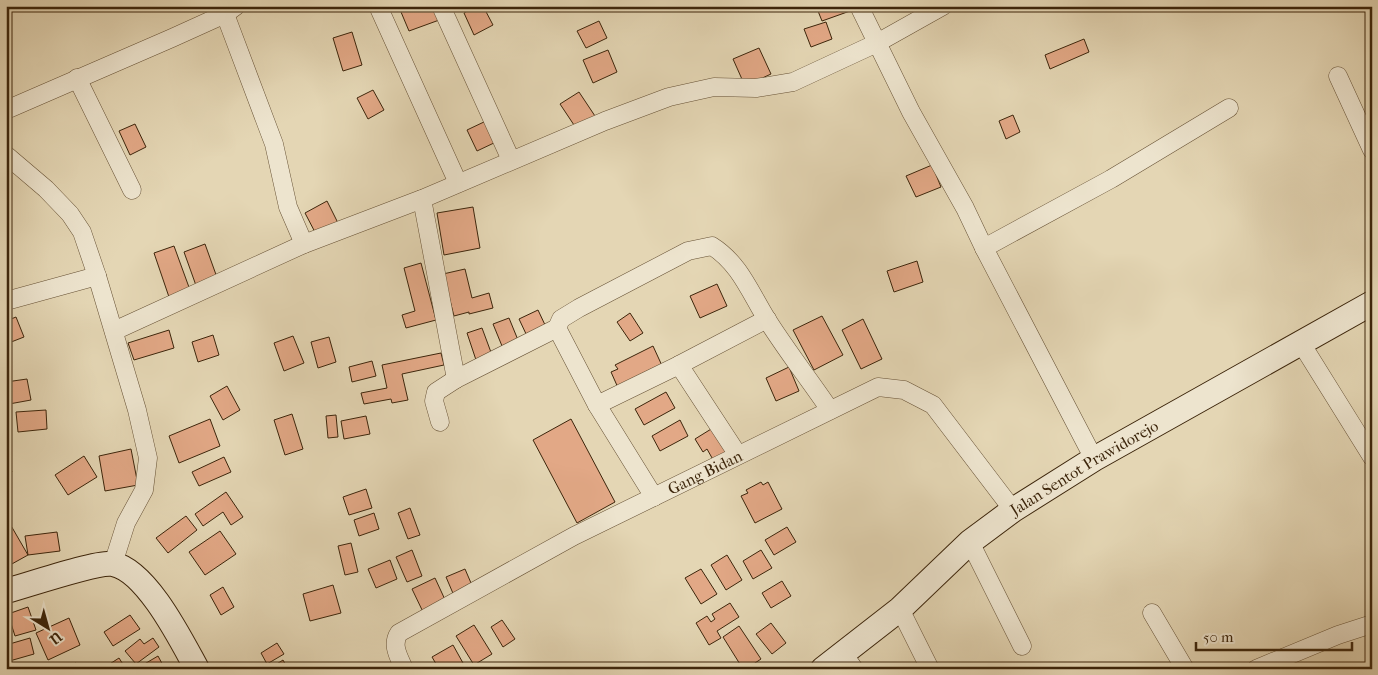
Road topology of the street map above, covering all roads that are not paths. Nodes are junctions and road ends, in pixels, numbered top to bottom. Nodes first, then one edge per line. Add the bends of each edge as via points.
1 (378, 6) edge
2 (441, 6) edge
3 (859, 6) edge
4 (943, 6) edge
5 (224, 10) edge
6 (876, 43) junction
7 (1338, 76) dead end
8 (77, 78) junction
9 (1229, 108) dead end
10 (6, 110) edge
11 (1372, 150) edge
12 (6, 155) edge
13 (511, 160) junction
14 (458, 183) junction
15 (132, 190) dead end
16 (422, 199) junction
17 (304, 244) junction
18 (984, 248) junction
19 (97, 276) junction
20 (6, 301) edge
21 (1372, 303) edge
22 (767, 319) junction
23 (557, 328) junction
24 (114, 331) junction
25 (1301, 343) junction
26 (679, 365) junction
27 (456, 379) junction
28 (597, 405) junction
29 (830, 410) junction
30 (440, 422) dead end
31 (738, 455) junction
32 (1372, 457) edge
33 (1094, 459) junction
34 (654, 496) junction
35 (1013, 510) junction
36 (970, 542) junction
37 (113, 564) junction
38 (6, 591) edge
39 (900, 610) junction
40 (1152, 613) dead end
41 (1372, 624) edge
42 (1022, 646) dead end
43 (848, 661) edge
44 (197, 669) edge
45 (404, 669) edge
46 (823, 669) edge
47 (930, 669) edge
48 (1185, 669) edge
49 (1256, 669) edge

1 - 14 street
2 - 13 street
3 - 6 street
4 - 6 street
5 - 8 street
5 - 17 street via 274,144 288,207
6 - 13 street via 793,82 756,88 714,87 668,98
6 - 18 street
7 - 11 street
8 - 10 street
8 - 15 street
9 - 18 street via 1111,179
12 - 19 street via 70,214 82,232
13 - 14 street
14 - 16 street
16 - 17 street
16 - 27 street
17 - 24 street
18 - 33 street
19 - 20 street
19 - 24 street
21 - 25 main road, Jalan Sentot Prawidorejo
22 - 23 street via 747,283 725,254 712,246 688,251 579,308 561,319
22 - 26 street
22 - 29 street
23 - 27 street
23 - 28 street
24 - 37 street via 148,458 144,490 126,523
25 - 32 street
25 - 33 main road, Jalan Sentot Prawidorejo
26 - 28 street
26 - 31 street
27 - 30 street via 436,392 434,401
28 - 34 street
29 - 31 street, Gang Bidan
29 - 35 street, Gang Bidan via 878,387 904,390 933,405
31 - 34 street, Gang Bidan
33 - 35 main road, Jalan Sentot Prawidorejo
34 - 45 street, Gang Bidan via 574,536 399,633 395,647
35 - 36 main road, Jalan Sentot Prawidorejo
36 - 39 main road, Jalan Sentot Prawidorejo
36 - 42 street
37 - 38 main road
37 - 44 main road via 132,573 162,608
39 - 43 main road, Jalan Sentot Prawidorejo
39 - 47 street
40 - 48 street
41 - 49 street
43 - 46 main road, Jalan Sentot Prawidorejo

